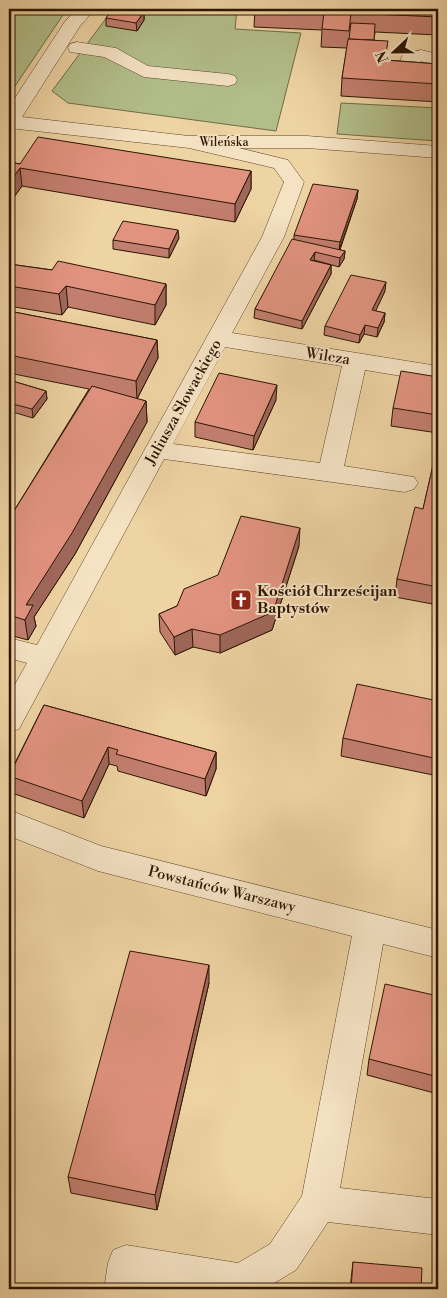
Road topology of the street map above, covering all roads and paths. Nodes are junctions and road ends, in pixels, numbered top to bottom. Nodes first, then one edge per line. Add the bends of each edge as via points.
1 (86, 9) edge
2 (78, 48) dead end
3 (228, 80) dead end
4 (9, 121) edge
5 (189, 142) junction
6 (438, 152) edge
7 (217, 338) junction
8 (355, 361) junction
9 (438, 374) edge
10 (157, 450) junction
11 (330, 473) junction
12 (405, 484) dead end
13 (9, 648) edge
14 (44, 657) junction
15 (9, 722) edge
16 (9, 822) edge
17 (370, 926) junction
18 (438, 944) edge
19 (319, 1203) junction
20 (438, 1217) edge
21 (122, 1289) edge

1 - 4 street via 73,23
2 - 3 street via 109,52 144,71
4 - 5 street, Wileńska
5 - 6 street, Wileńska via 307,142
5 - 7 street, Juliusza Słowackiego via 282,164 294,182 273,237
7 - 8 street, Wilcza
7 - 10 street, Juliusza Słowackiego
8 - 9 street, Wilcza
8 - 11 street
10 - 11 street
10 - 14 street, Juliusza Słowackiego
11 - 12 street
13 - 14 street
14 - 15 street, Juliusza Słowackiego
16 - 17 street, Powstańców Warszawy via 98,858
17 - 18 street, Powstańców Warszawy
17 - 19 street
19 - 20 street
19 - 21 street via 283,1257 241,1282 126,1263

